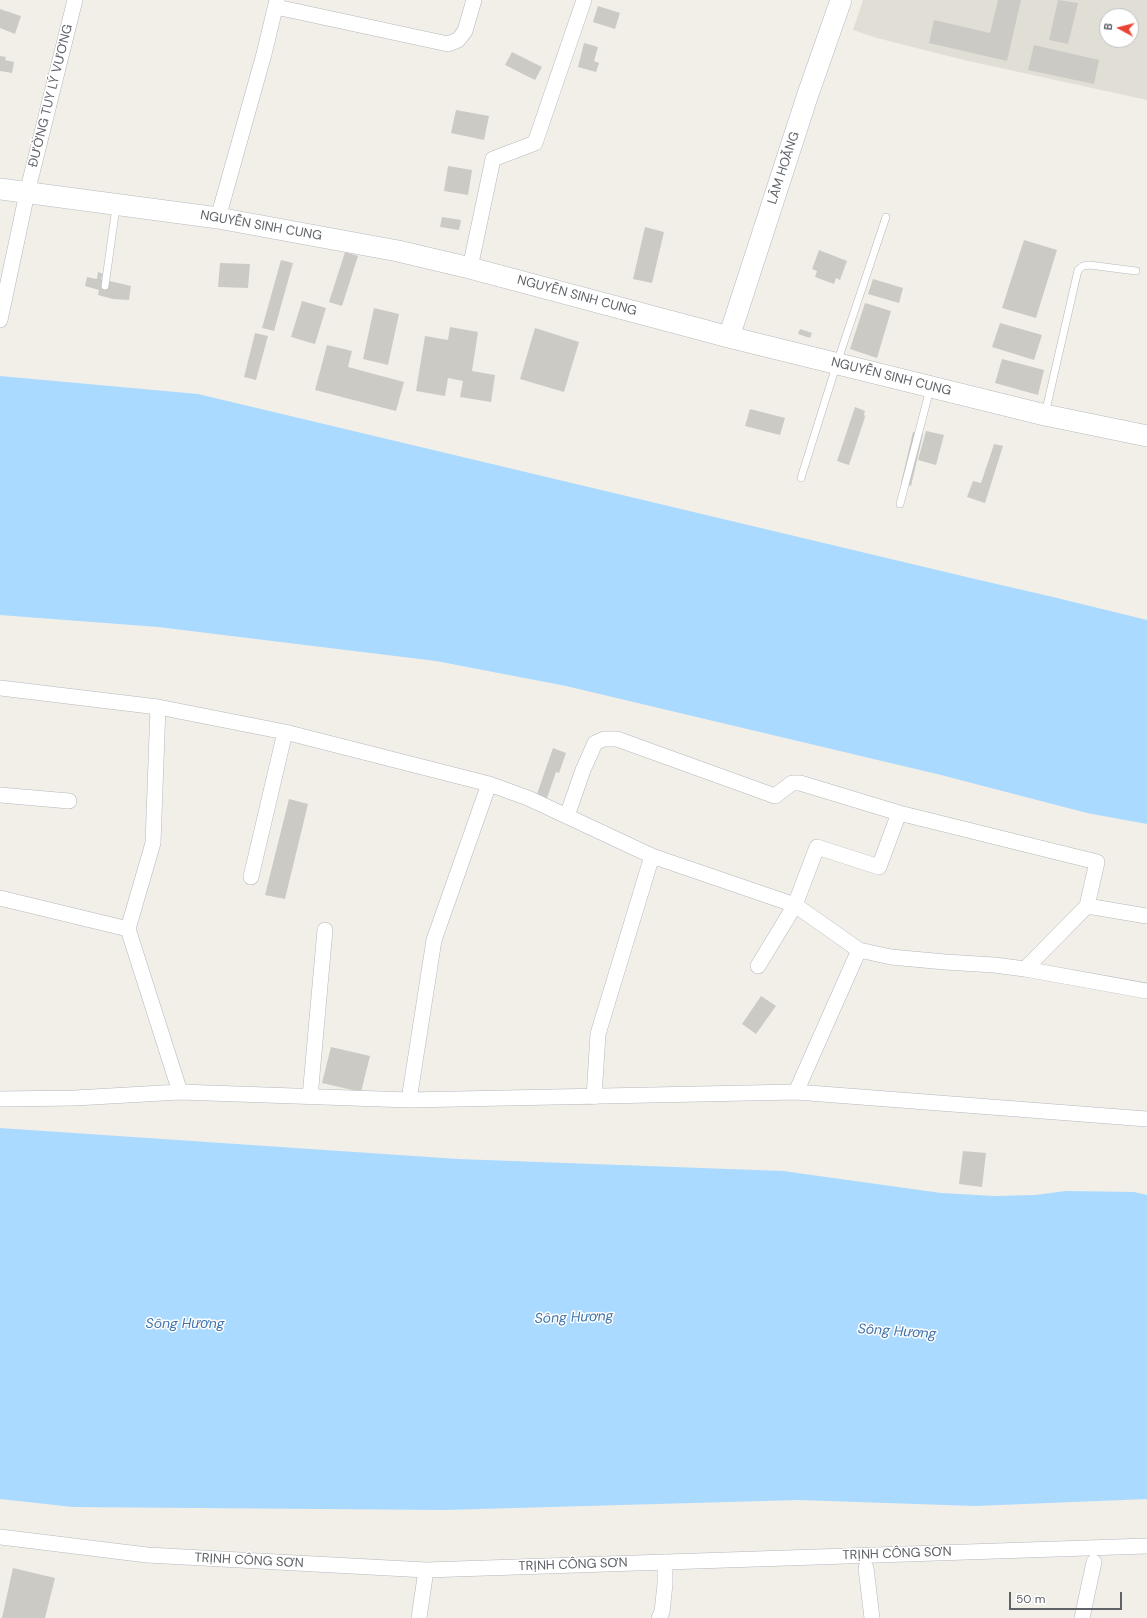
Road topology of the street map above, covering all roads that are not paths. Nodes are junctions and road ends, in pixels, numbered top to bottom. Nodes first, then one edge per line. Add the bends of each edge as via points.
1 (75, 0) edge
2 (474, 0) edge
3 (584, 0) edge
4 (841, 0) edge
5 (276, 3) edge
6 (0, 189) edge
7 (27, 193) junction
8 (116, 205) junction
9 (886, 217) dead end
10 (218, 218) junction
11 (470, 268) junction
12 (1136, 271) dead end
13 (105, 286) dead end
14 (0, 320) edge
15 (729, 337) junction
16 (836, 363) junction
17 (931, 386) junction
18 (1045, 415) junction
19 (1147, 436) edge
20 (801, 478) dead end
21 (900, 504) dead end
22 (0, 688) edge
23 (158, 707) junction
24 (285, 732) junction
25 (489, 784) junction
26 (0, 795) edge
27 (69, 801) dead end
28 (899, 813) junction
29 (567, 816) junction
30 (652, 856) junction
31 (251, 876) dead end
32 (0, 898) edge
33 (795, 905) junction
34 (1087, 906) junction
35 (1147, 916) edge
36 (128, 929) junction
37 (325, 930) dead end
38 (859, 950) junction
39 (758, 966) dead end
40 (1025, 969) junction
41 (1147, 991) edge
42 (180, 1092) junction
43 (796, 1092) junction
44 (310, 1097) junction
45 (594, 1097) junction
46 (0, 1099) edge
47 (409, 1100) junction
48 (1147, 1119) edge
49 (0, 1538) edge
50 (1147, 1546) edge
51 (665, 1562) junction
52 (1094, 1562) dead end
53 (866, 1568) dead end
54 (426, 1570) junction
55 (660, 1615) edge
56 (419, 1618) edge
57 (872, 1618) edge
58 (1082, 1618) edge

1 - 7 street, ĐƯỜNG TUY LÝ VƯƠNG
2 - 5 street via 465,31 458,40 448,44
3 - 11 street via 535,143 493,158
4 - 15 main road, LÂM HOẰNG
5 - 10 street
6 - 7 main road, NGUYỄN SINH CUNG
7 - 8 main road, NGUYỄN SINH CUNG
7 - 14 street, ĐƯỜNG TUY LÝ VƯƠNG
8 - 10 main road, NGUYỄN SINH CUNG
8 - 13 lane
9 - 16 lane
10 - 11 main road, NGUYỄN SINH CUNG via 398,251
11 - 15 main road, NGUYỄN SINH CUNG
12 - 18 lane via 1089,265 1078,270
15 - 16 main road, NGUYỄN SINH CUNG
16 - 17 main road, NGUYỄN SINH CUNG
16 - 20 lane
17 - 18 main road, NGUYỄN SINH CUNG
17 - 21 lane
18 - 19 main road, NGUYỄN SINH CUNG
22 - 23 street
23 - 24 street
23 - 36 street via 153,842
24 - 25 street
24 - 31 street
25 - 29 street
25 - 47 street via 434,940
26 - 27 street
28 - 29 street via 800,783 792,783 775,796 617,739 596,743 583,770
28 - 33 street via 879,867 817,847
28 - 34 street via 1097,862
29 - 30 street
30 - 33 street
30 - 45 street via 598,1034
32 - 36 street
33 - 38 street
33 - 39 street
34 - 35 street
34 - 40 street
36 - 42 street
37 - 44 street
38 - 40 street via 891,957
38 - 43 street
40 - 41 street
42 - 44 street
42 - 46 street
43 - 45 street
43 - 48 street
44 - 47 street
45 - 47 street
49 - 54 street, TRỊNH CÔNG SƠN via 147,1556
50 - 51 street, TRỊNH CÔNG SƠN
51 - 54 street, TRỊNH CÔNG SƠN
51 - 55 street via 665,1584
52 - 58 street
53 - 57 street
54 - 56 street

